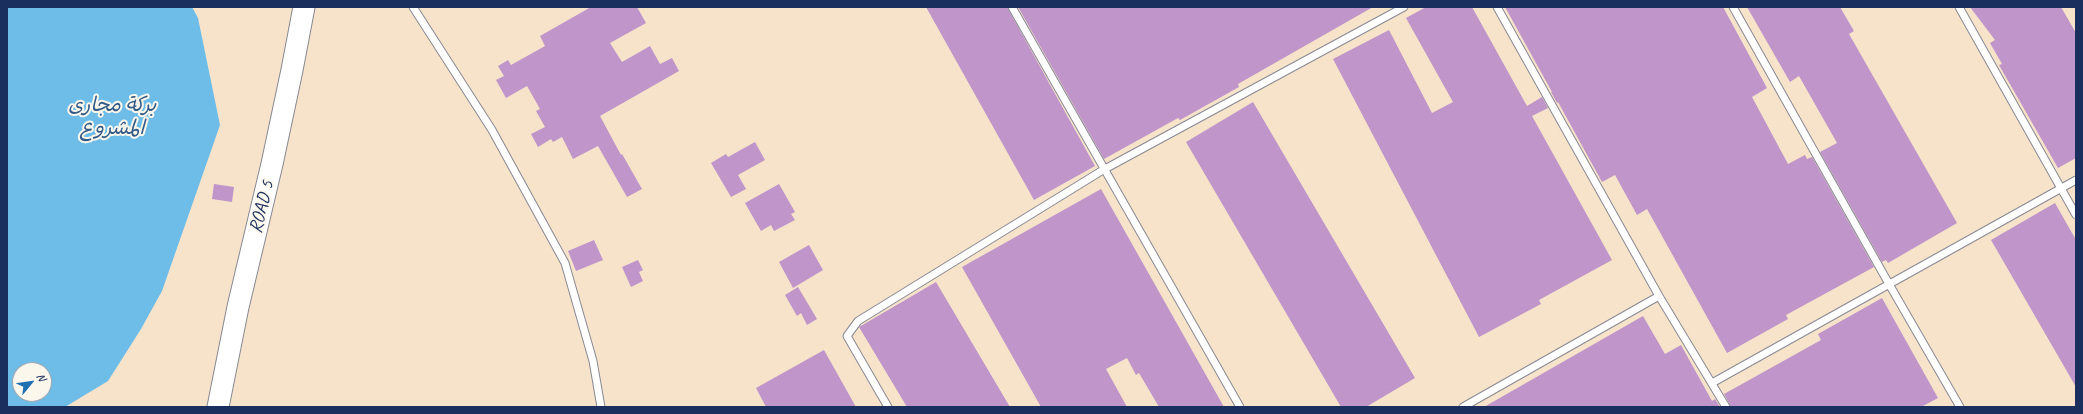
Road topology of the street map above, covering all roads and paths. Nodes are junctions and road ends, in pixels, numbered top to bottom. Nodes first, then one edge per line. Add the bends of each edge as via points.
1 (304, 7) edge
2 (413, 7) edge
3 (1012, 7) edge
4 (1404, 7) edge
5 (1497, 7) edge
6 (1733, 7) edge
7 (1959, 7) edge
8 (1103, 170) junction
9 (2076, 180) edge
10 (2060, 188) junction
11 (2076, 215) edge
12 (1889, 284) junction
13 (1660, 296) junction
14 (1712, 383) junction
15 (218, 407) edge
16 (601, 407) edge
17 (888, 407) edge
18 (1240, 407) edge
19 (1462, 407) edge
20 (1726, 407) edge
21 (1960, 407) edge

1 - 15 main road, ROAD 5
2 - 16 lane via 492,130 565,263 593,361
3 - 8 lane
4 - 8 lane
5 - 13 lane
6 - 12 lane
7 - 10 lane
8 - 17 lane via 858,321 847,336
8 - 18 lane
9 - 10 lane
10 - 11 lane
10 - 12 lane
12 - 14 lane
12 - 21 lane
13 - 14 lane
13 - 19 lane
14 - 20 lane

